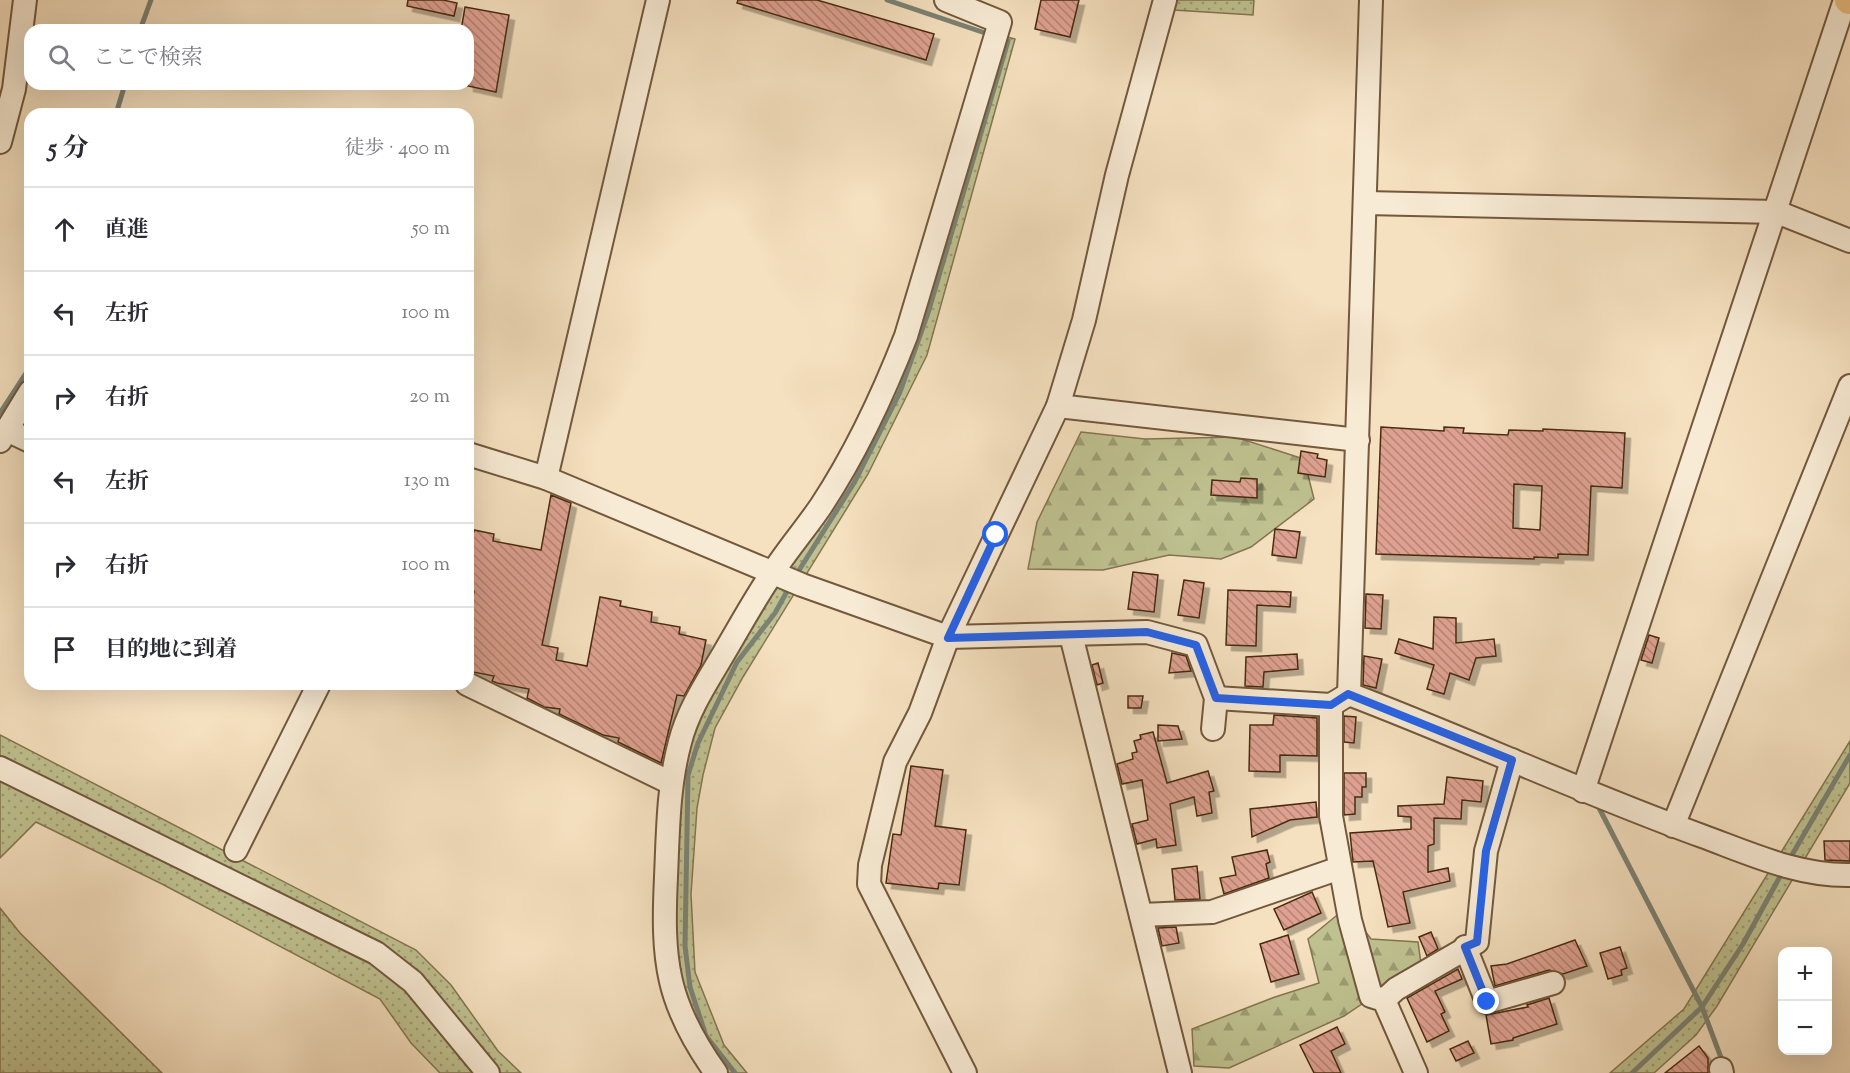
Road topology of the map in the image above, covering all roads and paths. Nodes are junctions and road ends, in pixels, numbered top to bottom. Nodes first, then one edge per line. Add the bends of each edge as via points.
1 (25, 0) edge
2 (658, 0) edge
3 (946, 0) edge
4 (1165, 0) edge
5 (1371, 0) edge
6 (1848, 0) edge
7 (997, 10) edge
8 (0, 142) edge
9 (1365, 203) junction
10 (1777, 212) junction
11 (1850, 241) edge
12 (1850, 386) edge
13 (24, 402) edge
14 (1058, 406) junction
15 (3, 436) edge
16 (24, 440) edge
17 (1358, 440) junction
18 (474, 456) edge
19 (546, 478) junction
20 (775, 573) junction
21 (1071, 635) junction
22 (948, 638) junction
23 (474, 687) edge
24 (316, 690) edge
25 (1216, 698) junction
26 (1340, 699) junction
27 (1213, 729) dead end
28 (1512, 760) junction
29 (0, 768) edge
30 (671, 783) junction
31 (1583, 790) junction
32 (1673, 826) junction
33 (236, 850) dead end
34 (1340, 868) junction
35 (1850, 875) edge
36 (1141, 915) junction
37 (1465, 947) junction
38 (1553, 983) dead end
39 (1384, 1000) junction
40 (488, 1073) edge
41 (716, 1073) edge
42 (965, 1073) edge
43 (1180, 1073) edge
44 (1416, 1073) edge

1 - 8 street via 14,89
2 - 19 street
3 - 7 street
4 - 14 street via 1117,176 1084,320
5 - 9 street
6 - 10 street
7 - 20 street via 1000,22 906,336 888,382 860,440
9 - 10 street
9 - 17 street
10 - 11 street
10 - 31 street
12 - 32 street
13 - 15 street
14 - 17 street
14 - 22 street
15 - 16 street
17 - 26 street
18 - 19 street
19 - 20 street
20 - 22 street
20 - 30 street via 693,706
21 - 22 street
21 - 25 street via 1147,632 1196,645
21 - 36 street
22 - 42 street via 920,713 895,762 869,884
23 - 30 street
24 - 33 street
25 - 26 street
25 - 27 street
26 - 28 street
26 - 34 street via 1330,816
28 - 31 street
28 - 37 street via 1486,851 1477,942
29 - 40 street via 376,953 414,982
30 - 41 street via 663,935 670,988 694,1043
31 - 32 street
32 - 35 street via 1799,871
34 - 36 street via 1212,912
34 - 39 street via 1371,996
36 - 43 street
37 - 38 street via 1487,1002
37 - 39 street
39 - 44 street

